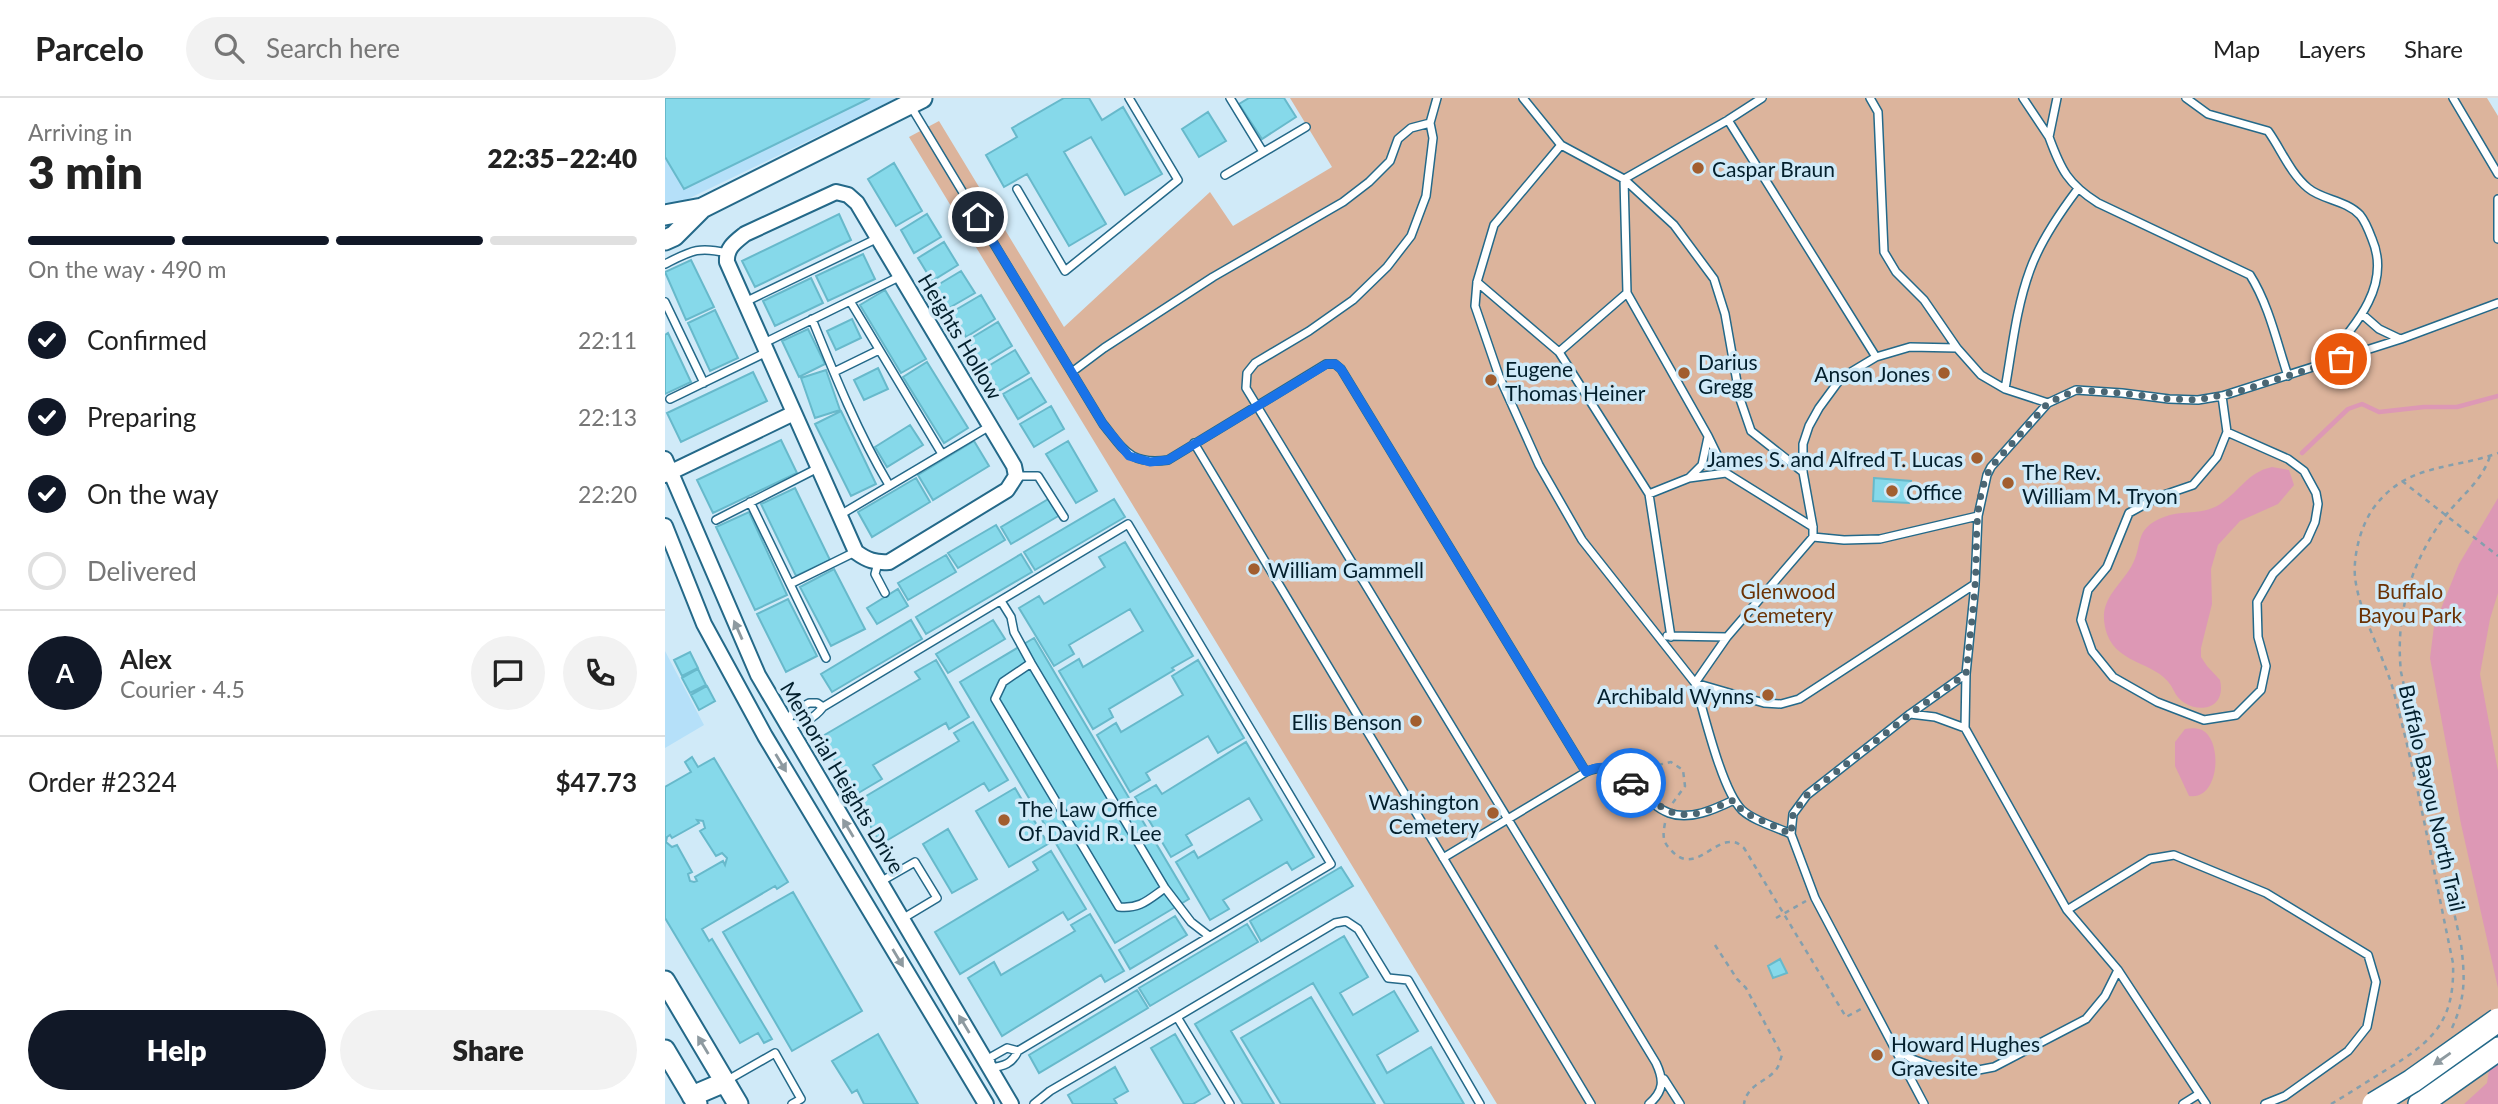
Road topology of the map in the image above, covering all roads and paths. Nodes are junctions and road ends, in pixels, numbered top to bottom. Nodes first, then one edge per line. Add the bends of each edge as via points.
1 (1129, 98) edge
2 (1230, 98) edge
3 (1437, 98) edge
4 (1523, 98) edge
5 (1762, 98) edge
6 (1870, 98) edge
7 (2023, 98) edge
8 (2057, 98) edge
9 (2186, 98) edge
10 (2453, 98) edge
11 (915, 101) edge
12 (1728, 120) junction
13 (1430, 123) junction
14 (1306, 127) dead end
15 (2049, 137) junction
16 (1561, 145) junction
17 (1263, 152) junction
18 (2498, 174) edge
19 (1225, 175) dead end
20 (1624, 179) junction
21 (1017, 188) dead end
22 (2077, 190) junction
23 (2498, 199) edge
24 (702, 208) junction
25 (665, 215) edge
26 (878, 238) junction
27 (2498, 239) edge
28 (665, 240) edge
29 (727, 253) junction
30 (665, 264) edge
31 (901, 276) junction
32 (1477, 282) junction
33 (1627, 293) junction
34 (850, 301) junction
35 (665, 302) edge
36 (745, 302) junction
37 (2498, 303) edge
38 (2363, 315) junction
39 (812, 319) junction
40 (2401, 339) junction
41 (765, 348) junction
42 (1957, 348) junction
43 (879, 349) junction
44 (1559, 352) junction
45 (1876, 357) junction
46 (2321, 365) junction
47 (834, 372) junction
48 (1072, 372) junction
49 (2288, 376) junction
50 (704, 383) junction
51 (2005, 389) junction
52 (2222, 396) junction
53 (670, 399) dead end
54 (2048, 403) junction
55 (1255, 406) junction
56 (794, 413) junction
57 (990, 426) junction
58 (2227, 432) junction
59 (1708, 436) junction
60 (1194, 443) junction
61 (2498, 453) edge
62 (942, 454) junction
63 (2490, 456) junction
64 (818, 468) junction
65 (667, 469) edge
66 (1803, 472) junction
67 (1726, 473) junction
68 (1016, 476) junction
69 (1689, 478) junction
70 (2402, 481) junction
71 (889, 485) junction
72 (1649, 494) junction
73 (750, 502) junction
74 (839, 515) junction
75 (2446, 515) junction
76 (1978, 516) junction
77 (1064, 517) dead end
78 (716, 520) dead end
79 (665, 526) edge
80 (1813, 527) junction
81 (1812, 537) junction
82 (856, 552) junction
83 (2498, 556) edge
84 (878, 563) junction
85 (790, 584) junction
86 (1975, 584) junction
87 (885, 593) dead end
88 (1001, 601) junction
89 (1656, 634) junction
90 (1671, 637) junction
91 (1727, 637) junction
92 (826, 658) dead end
93 (1031, 663) junction
94 (1966, 674) junction
95 (1695, 683) junction
96 (823, 708) junction
97 (1910, 714) junction
98 (786, 723) junction
99 (1965, 727) junction
100 (765, 736) junction
101 (1658, 765) dead end
102 (1586, 772) junction
103 (1734, 800) junction
104 (1669, 813) junction
105 (1508, 819) junction
106 (1791, 834) junction
107 (1443, 858) junction
108 (880, 882) junction
109 (1165, 888) junction
110 (860, 894) junction
111 (1815, 896) junction
112 (2067, 910) junction
113 (1784, 914) junction
114 (1776, 918) dead end
115 (902, 919) junction
116 (1209, 936) junction
117 (1715, 945) dead end
118 (2118, 970) junction
119 (665, 981) edge
120 (1872, 1003) junction
121 (1177, 1017) junction
122 (2498, 1020) edge
123 (2433, 1036) junction
124 (2441, 1036) dead end
125 (2449, 1036) dead end
126 (1895, 1048) junction
127 (2498, 1049) edge
128 (665, 1050) edge
129 (1018, 1051) junction
130 (990, 1068) junction
131 (1661, 1075) junction
132 (970, 1079) junction
133 (725, 1082) junction
134 (2199, 1094) junction
135 (694, 1100) edge
136 (1040, 1102) edge
137 (2333, 1103) edge
138 (737, 1104) edge
139 (792, 1104) edge
140 (986, 1104) edge
141 (1011, 1104) edge
142 (1230, 1104) edge
143 (1480, 1104) edge
144 (1591, 1104) edge
145 (1649, 1104) edge
146 (1680, 1104) edge
147 (1744, 1104) edge
148 (1923, 1104) edge
149 (2183, 1104) edge
150 (2206, 1104) edge
151 (2265, 1104) edge
152 (2374, 1104) edge
153 (2420, 1104) edge

1 - 21 lane via 1178,180 1065,271
2 - 17 lane
3 - 13 lane
4 - 16 lane
5 - 12 lane
6 - 42 lane via 1878,112 1884,252
7 - 15 lane
8 - 15 lane
9 - 38 lane via 2208,114 2268,131 2310,190 2360,215 2378,252 2376,281
10 - 18 lane
11 - 24 main road
11 - 48 lane
12 - 20 lane
12 - 45 lane
13 - 48 lane via 1411,128 1398,139 1390,161 1343,202 1213,276
13 - 55 lane via 1433,138 1426,196 1411,236 1353,300 1255,363 1247,373 1246,388
14 - 17 lane
15 - 22 lane
16 - 20 lane
16 - 32 lane via 1494,225
17 - 19 lane
20 - 33 lane
20 - 66 lane via 1674,225 1714,279 1751,431
22 - 49 lane via 2250,275
22 - 51 lane via 2030,270
23 - 27 lane
24 - 25 main road
24 - 28 main road
26 - 29 street, Heights Hollow via 857,203 836,192 745,234
26 - 31 street, Heights Hollow
26 - 36 lane
29 - 30 lane via 695,249
29 - 36 street
31 - 34 lane
31 - 57 street, Heights Hollow
32 - 44 lane
32 - 89 lane via 1475,306 1499,376 1539,466 1582,540
33 - 44 lane
33 - 59 lane
34 - 39 lane
34 - 43 lane
35 - 50 lane
36 - 41 street
37 - 40 lane
38 - 40 lane
38 - 46 lane
39 - 41 lane
39 - 47 lane
40 - 46 lane
41 - 50 lane
41 - 56 street
42 - 45 lane via 1910,347
42 - 51 lane via 1981,375
43 - 47 lane
43 - 62 lane
44 - 72 lane
45 - 66 lane via 1841,378 1819,408 1803,444
46 - 49 lane
47 - 71 lane
48 - 60 lane via 1103,424 1129,456 1150,462 1168,460
49 - 52 lane
50 - 53 lane
51 - 54 lane
52 - 54 lane via 2169,399 2076,390
52 - 58 lane
54 - 76 lane via 1991,467
55 - 60 lane
55 - 102 lane via 1327,364 1341,369
55 - 105 lane
56 - 64 street
56 - 65 street
57 - 62 lane
57 - 68 street, Heights Hollow
58 - 58 lane via 2304,471 2318,504 2307,540 2273,575 2257,602 2258,637 2266,666 2261,690 2236,715 2204,720 2157,702 2113,677 2092,651 2081,620 2088,590 2107,567 2129,513 2193,485 2217,457
59 - 67 lane
59 - 69 lane via 1702,465
60 - 107 lane
61 - 63 path, Buffalo Bayou North Trail
62 - 71 lane
63 - 70 path, Buffalo Bayou North Trail via 2425,470
63 - 75 path via 2485,471
64 - 73 lane
64 - 74 street
98 -> 65 street, Memorial Heights Drive via 758,675
66 - 80 lane
67 - 69 lane
67 - 80 lane
68 - 77 lane via 1038,476
68 - 84 street via 1007,490 889,562
69 - 72 lane
70 - 75 path
70 - 123 path, Buffalo Bayou North Trail via 2369,516 2359,542 2355,573 2411,758 2453,963 2451,996
71 - 74 lane
72 - 90 lane
73 - 78 lane
73 - 85 lane
74 - 82 street
75 - 83 path
75 - 125 path via 2409,584 2398,644 2463,963 2463,999
76 - 81 lane via 1880,539
76 - 86 lane
79 - 100 street, Memorial Heights Drive via 704,624
80 - 81 lane
81 - 91 lane
82 - 84 street
82 - 85 lane
84 - 87 lane via 875,574
85 - 92 lane
86 - 94 lane
86 - 95 lane via 1799,699 1764,703
88 - 93 lane
88 - 96 lane
88 - 116 lane via 1128,524 1331,864
89 - 90 lane
89 - 95 lane
90 - 91 lane
91 - 95 lane
93 - 109 lane
93 - 109 lane via 1003,682 995,699 1002,711 1119,907 1132,909
94 - 97 lane
94 - 99 lane
95 - 103 lane
96 - 98 lane via 800,725
96 - 98 lane via 809,703 793,712
97 - 99 lane
97 - 106 lane via 1807,795 1793,814
98 - 100 street
108 -> 98 street, Memorial Heights Drive
99 - 112 lane
100 -> 110 street, Memorial Heights Drive
101 - 104 path via 1678,765 1685,778
102 - 104 lane via 1606,766 1615,769
102 - 105 lane
103 - 104 lane via 1691,815
103 - 106 lane via 1743,812
104 - 113 path via 1663,839 1671,850 1692,859 1726,842 1739,843
105 - 107 lane
105 - 131 lane
106 - 111 lane
107 - 144 lane
108 - 110 street
108 - 115 street, Memorial Heights Drive
108 - 115 lane via 915,862 937,898
109 - 116 lane via 1191,922
110 -> 132 street, Memorial Heights Drive
111 - 113 path
111 - 120 lane
112 - 118 lane
112 - 151 lane via 2150,859 2174,855 2266,893 2368,955 2376,982 2367,1027 2348,1051 2285,1096
113 - 114 path
113 - 120 path via 1846,1017
130 -> 115 street, Memorial Heights Drive
116 - 129 lane
117 - 147 path via 1746,988 1782,1055 1776,1070 1756,1084
118 - 126 lane via 2086,1019 1994,1067 1968,1072 1931,1066
118 - 134 lane
133 -> 119 main road
120 - 126 lane
121 - 136 lane via 1050,1091
121 - 142 lane
121 - 143 lane via 1335,923 1346,921 1358,929 1388,978 1408,980
122 -> 152 main road, bridge
123 - 124 path
123 - 137 path, Buffalo Bayou North Trail via 2413,1054
126 - 148 lane
127 - 153 main road
128 - 135 main road
129 - 130 lane via 1002,1067
129 - 130 lane via 1002,1049 991,1056
130 - 132 street
130 - 141 street, Memorial Heights Drive
131 - 145 lane via 1662,1085
131 - 146 lane
132 - 140 street, Memorial Heights Drive
133 - 135 main road
133 - 138 main road
133 - 139 lane via 775,1053 801,1099
134 - 149 lane
134 - 150 lane

